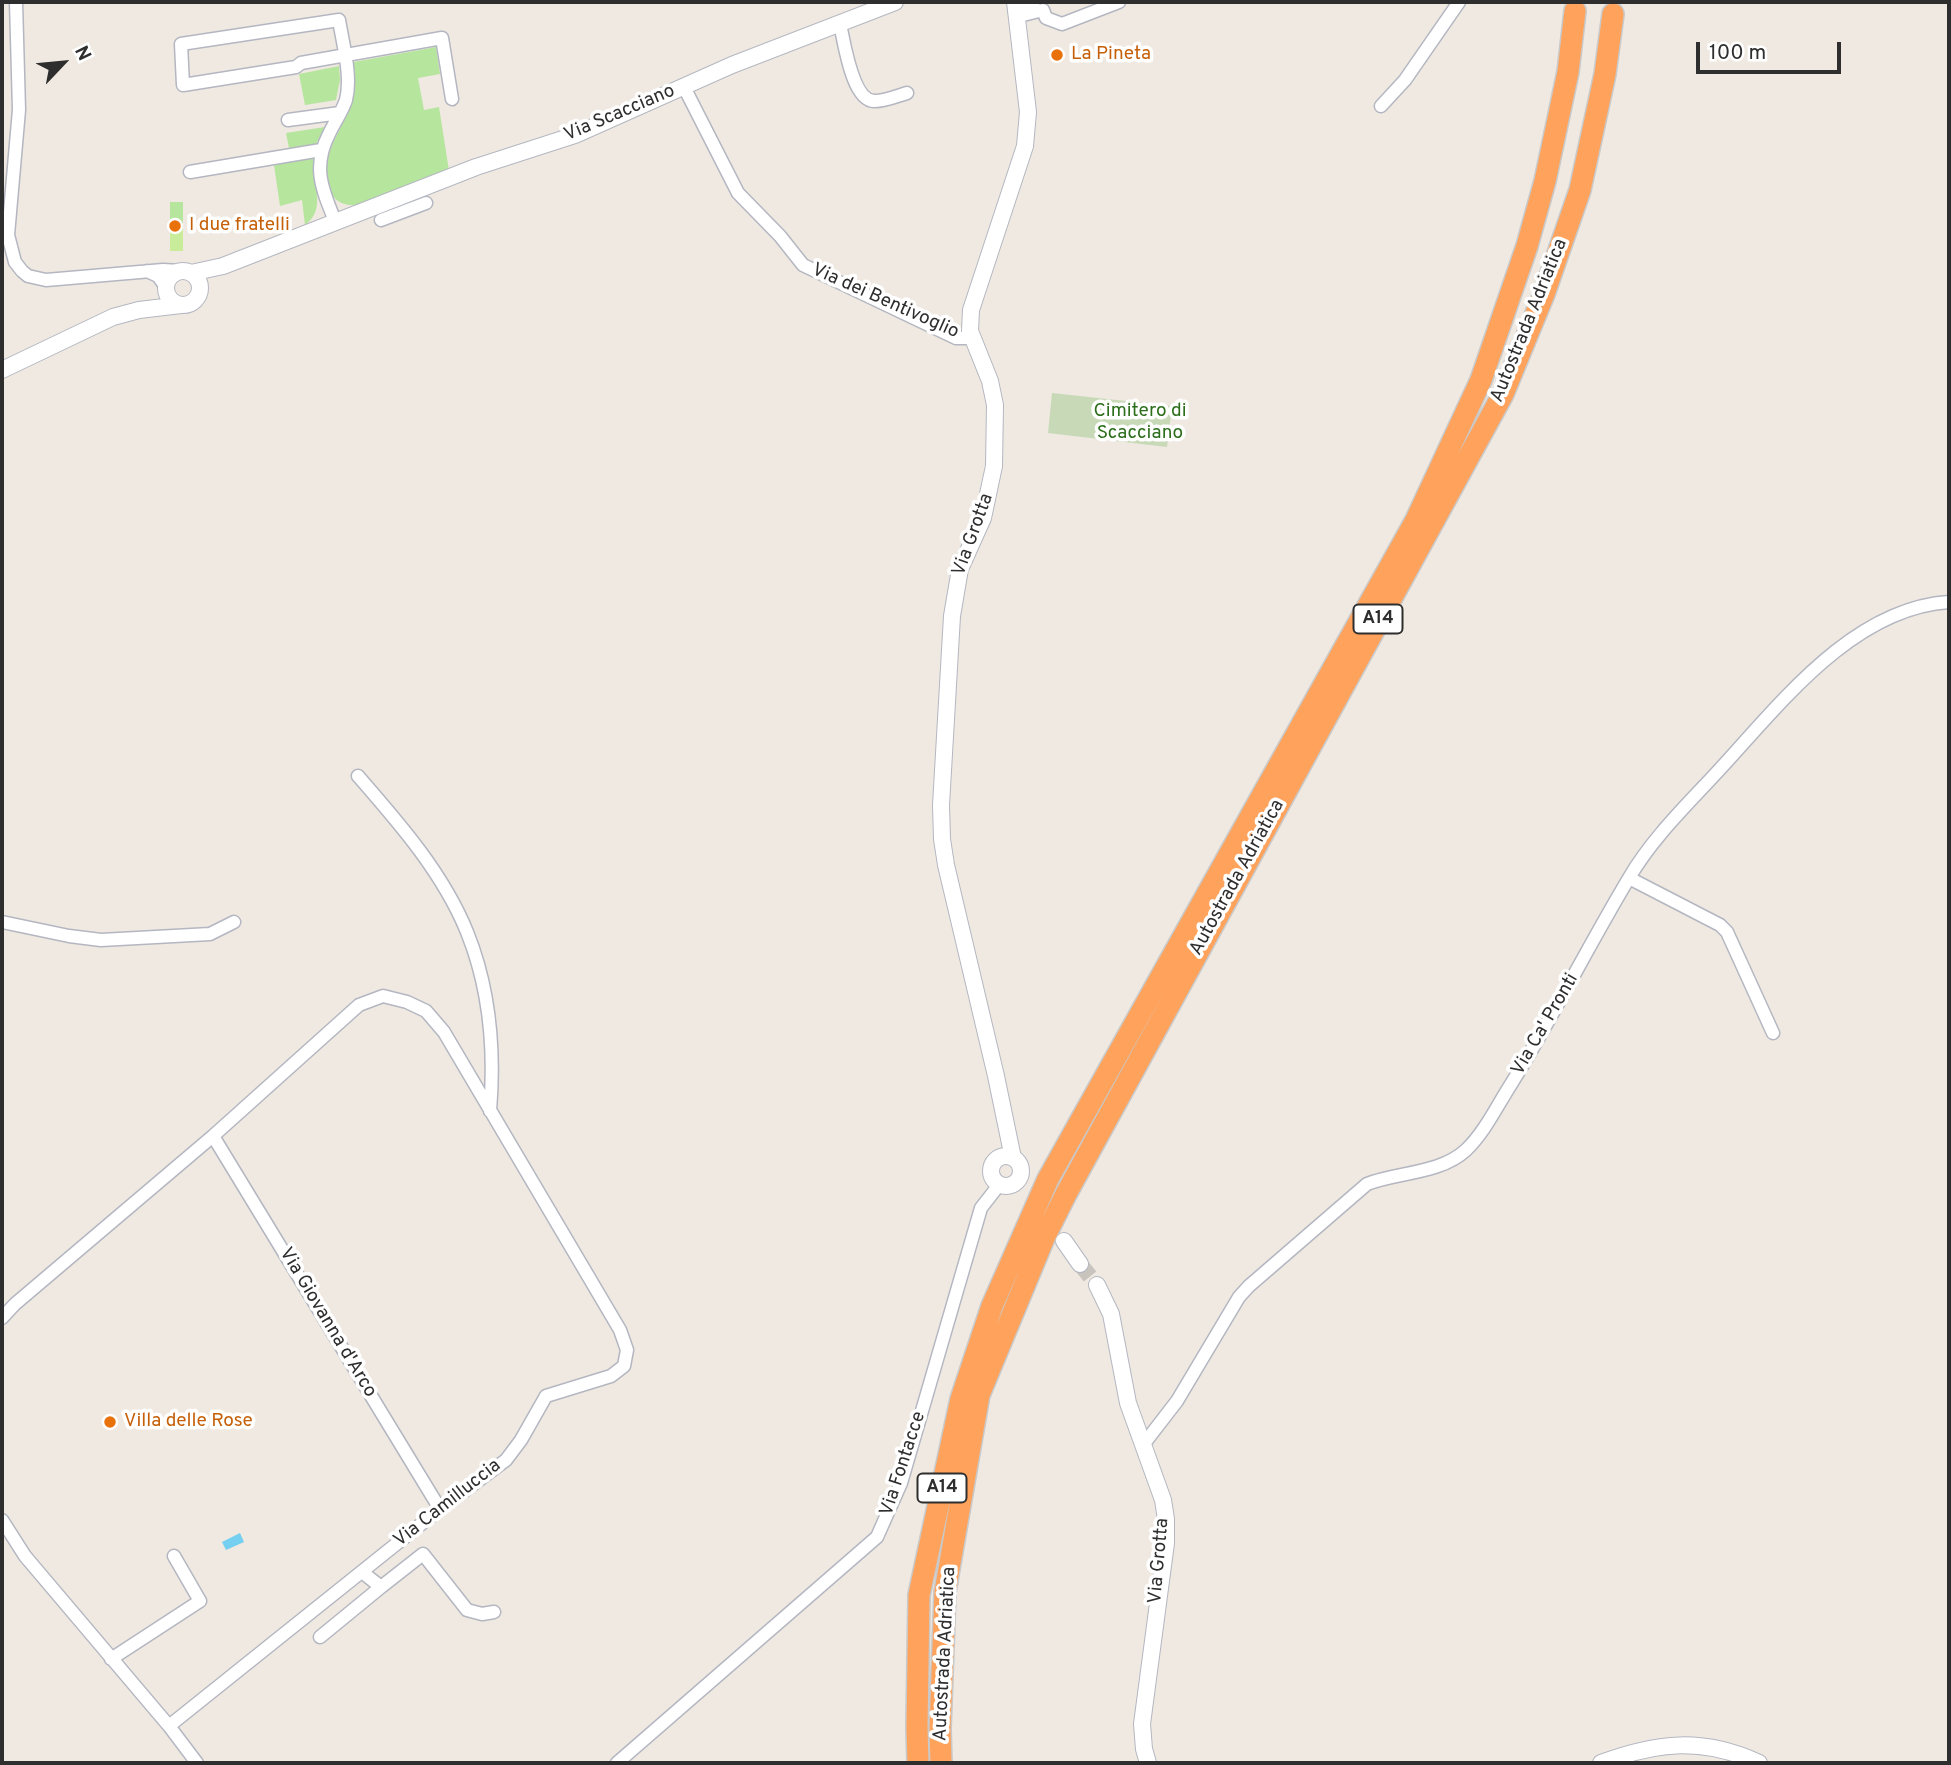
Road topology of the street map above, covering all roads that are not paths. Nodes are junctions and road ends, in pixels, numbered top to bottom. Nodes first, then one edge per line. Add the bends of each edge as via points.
1 (16, 2) edge
2 (895, 2) edge
3 (1034, 2) edge
4 (1119, 2) edge
5 (1459, 2) edge
6 (1017, 8) edge
7 (1575, 11) dead end
8 (1613, 14) dead end
9 (840, 24) junction
10 (345, 56) junction
11 (684, 87) junction
12 (908, 93) dead end
13 (452, 99) dead end
14 (1381, 106) dead end
15 (340, 114) junction
16 (288, 120) dead end
17 (321, 150) junction
18 (190, 172) dead end
19 (426, 203) dead end
20 (399, 205) junction
21 (381, 220) dead end
22 (335, 221) junction
23 (223, 266) junction
24 (146, 271) junction
25 (185, 272) junction
26 (166, 287) junction
27 (200, 292) junction
28 (181, 305) junction
29 (139, 310) junction
30 (973, 338) junction
31 (2, 370) edge
32 (1949, 602) edge
33 (358, 776) dead end
34 (1629, 878) junction
35 (2, 922) edge
36 (234, 922) dead end
37 (1773, 1034) dead end
38 (490, 1111) junction
39 (213, 1136) junction
40 (1013, 1158) junction
41 (1009, 1182) junction
42 (1064, 1241) dead end
43 (1080, 1264) tunnel mouth
44 (1097, 1285) tunnel mouth
45 (2, 1318) edge
46 (1143, 1445) junction
47 (440, 1509) junction
48 (2, 1520) edge
49 (174, 1556) dead end
50 (362, 1572) junction
51 (381, 1587) junction
52 (494, 1612) dead end
53 (320, 1637) dead end
54 (111, 1659) junction
55 (169, 1726) junction
56 (197, 1763) edge
57 (618, 1763) edge
58 (918, 1763) edge
59 (941, 1763) edge
60 (1149, 1763) edge
61 (1601, 1763) edge
62 (1759, 1763) edge

1 - 24 street via 19,110 8,235 15,262 28,276 46,280
2 - 9 street, Via Scacciano
3 - 6 street
4 - 6 street via 1062,24 1045,18 1044,10
5 - 14 street via 1405,80
6 - 30 street, Via Grotta via 1028,112 1025,146 971,310
7 - 58 highway, Autostrada Adriatica / A14 via 1568,72 1545,181 1481,380 1416,520 1048,1179 992,1306 961,1399 919,1595
8 - 59 highway, Autostrada Adriatica / A14 via 1580,190 1503,394 1066,1194 979,1395 945,1592
9 - 11 street, Via Scacciano
9 - 12 street via 862,97 875,101
10 - 10 street via 339,20 181,44 183,85
10 - 13 street via 442,38
10 - 15 street via 347,88
11 - 20 street, Via Scacciano via 575,135 476,167
11 - 30 street, Via dei Bentivoglio via 738,193 803,265 956,338
15 - 16 street
15 - 17 street
17 - 18 street
17 - 22 street via 323,192
19 - 20 street, Via Scacciano
20 - 21 street, Via Scacciano
20 - 22 street, Via Scacciano
22 - 23 street, Via Scacciano
23 - 25 street, Via Scacciano
23 - 27 street, Via Scacciano
24 - 25 street
24 - 26 street via 158,276
25 - 26 street, Via Scacciano via 170,277
25 - 27 street via 198,281
26 - 28 street via 170,299
26 - 29 street, Via Scacciano via 159,298
27 - 28 street, Via Scacciano via 193,302
28 - 29 street, Via Scacciano
29 - 31 street, Via Scacciano via 113,317
30 - 40 street, Via Grotta via 995,405 994,466 984,518 960,569 952,616 942,839
32 - 34 street, Via Ca' Pronti via 1913,608 1841,646 1797,686 1678,815
33 - 38 street via 439,880 467,932 482,978 490,1025 494,1069
34 - 37 street via 1727,932
34 - 46 street, Via Ca' Pronti via 1479,1135 1452,1160 1367,1184 1249,1286 1227,1314 1177,1401
35 - 36 street via 101,940 210,934
38 - 39 street, Via Camilluccia via 426,1011 383,996 359,1005
38 - 47 street, Via Camilluccia via 620,1330 627,1350 624,1366 611,1376 546,1396 506,1460
39 - 45 street, Via Camilluccia
39 - 47 street, Via Giovanna d'Arco
40 - 41 street via 1020,1165
40 - 41 street via 1003,1156 993,1164 993,1178
41 - 57 street, Via Fontacce via 981,1208 901,1483 877,1537
42 - 43 street
44 - 46 street, Via Grotta via 1111,1314 1128,1403
46 - 60 street, Via Grotta via 1167,1520 1142,1724
47 - 50 street, Via Camilluccia
48 - 54 street via 25,1556
49 - 54 street via 200,1601
50 - 51 street
50 - 55 street, Via Camilluccia
51 - 52 street via 423,1554 467,1610
51 - 53 street
54 - 55 street
55 - 56 street
61 - 62 street via 1665,1745 1709,1747

